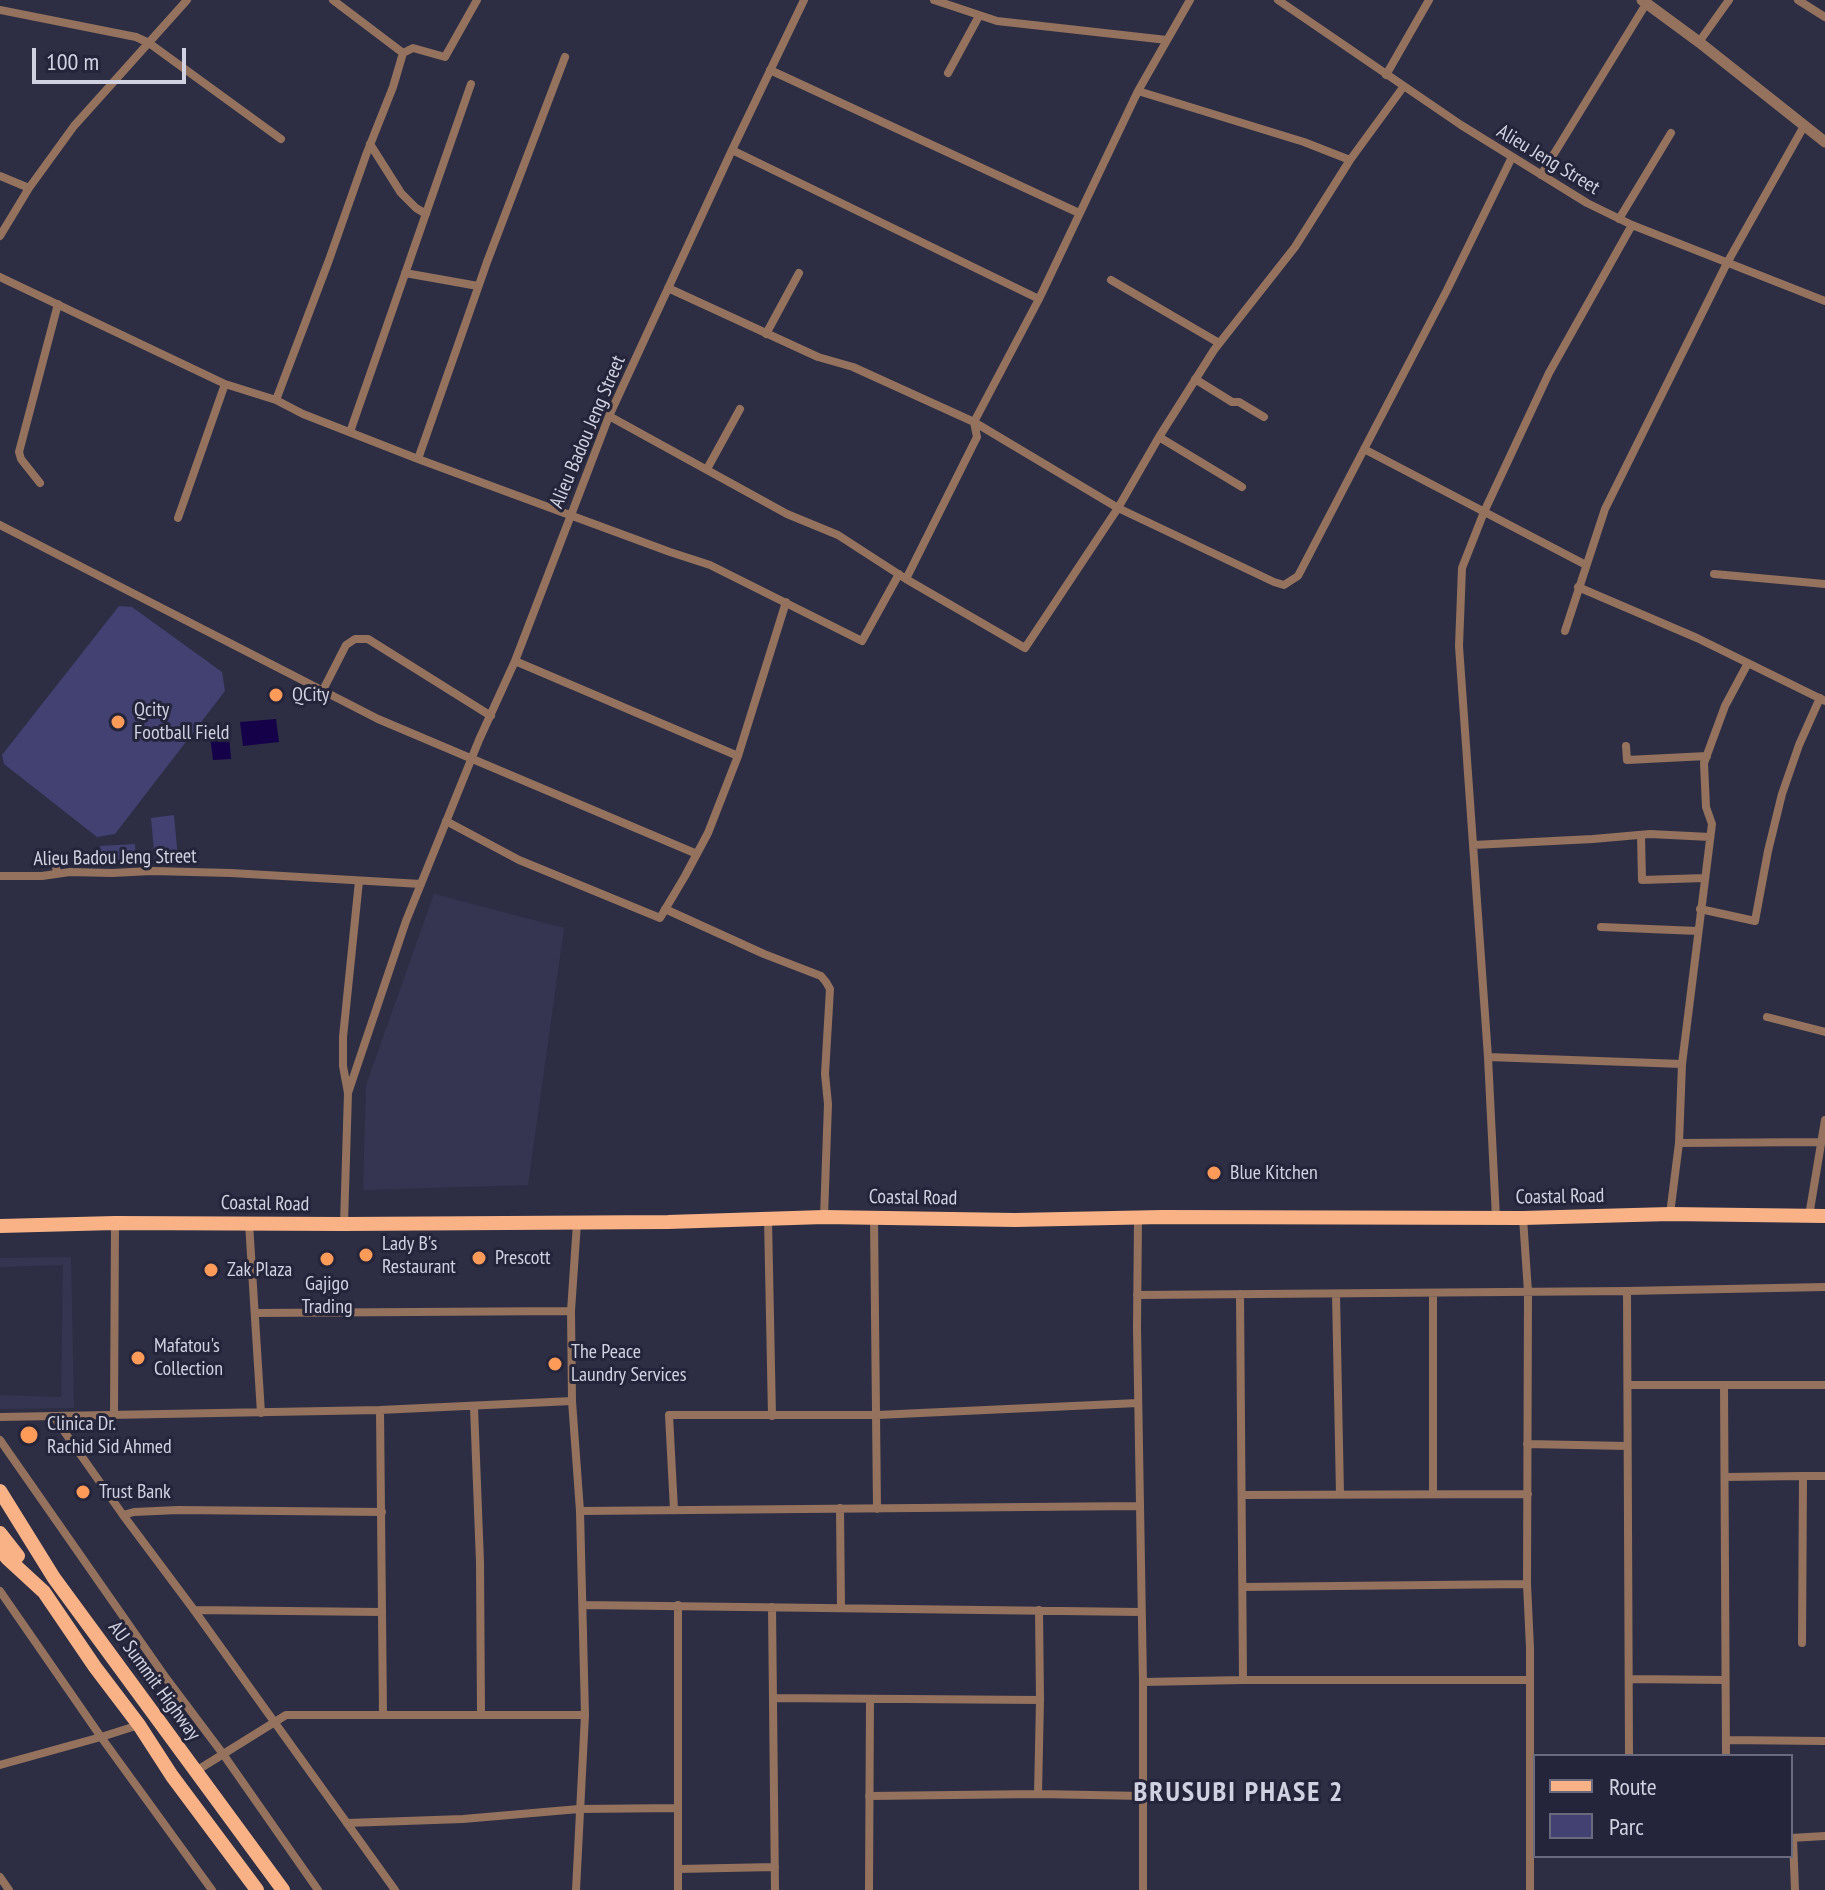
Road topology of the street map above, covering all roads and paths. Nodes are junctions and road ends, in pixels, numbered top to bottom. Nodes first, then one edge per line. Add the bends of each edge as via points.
1 (187, 0) edge
2 (333, 0) edge
3 (477, 0) edge
4 (804, 0) edge
5 (934, 0) edge
6 (1190, 0) edge
7 (1278, 0) edge
8 (1429, 0) edge
9 (1729, 0) edge
10 (1798, 0) edge
11 (1644, 2) edge
12 (0, 10) edge
13 (979, 16) junction
14 (1825, 17) edge
15 (1167, 40) junction
16 (1699, 42) junction
17 (149, 43) junction
18 (403, 53) junction
19 (565, 57) dead end
20 (770, 70) junction
21 (948, 73) dead end
22 (1386, 75) junction
23 (471, 84) dead end
24 (1404, 86) junction
25 (1138, 91) junction
26 (1804, 126) junction
27 (1671, 133) dead end
28 (281, 139) dead end
29 (1825, 142) edge
30 (370, 144) junction
31 (732, 150) junction
32 (1512, 157) junction
33 (1350, 160) junction
34 (1541, 175) junction
35 (0, 176) edge
36 (29, 188) junction
37 (1079, 213) junction
38 (426, 214) junction
39 (1619, 219) junction
40 (1632, 225) junction
41 (0, 236) edge
42 (1727, 263) junction
43 (405, 273) junction
44 (799, 273) dead end
45 (0, 277) edge
46 (1111, 280) dead end
47 (478, 286) junction
48 (668, 288) junction
49 (1039, 299) junction
50 (1825, 301) edge
51 (58, 304) junction
52 (766, 334) junction
53 (1219, 343) junction
54 (1195, 379) junction
55 (225, 384) junction
56 (276, 400) junction
57 (740, 409) dead end
58 (609, 416) junction
59 (1264, 417) dead end
60 (974, 422) junction
61 (350, 432) junction
62 (1159, 437) junction
63 (1364, 449) junction
64 (418, 459) junction
65 (707, 469) junction
66 (40, 483) dead end
67 (1242, 487) dead end
68 (1118, 508) junction
69 (1484, 512) junction
70 (570, 515) junction
71 (178, 518) dead end
72 (0, 525) edge
73 (1586, 565) junction
74 (1714, 574) dead end
75 (902, 576) junction
76 (1825, 584) edge
77 (1578, 587) junction
78 (786, 602) junction
79 (1565, 631) dead end
80 (515, 661) junction
81 (1748, 663) junction
82 (323, 690) junction
83 (1822, 700) edge
84 (491, 716) junction
85 (1626, 746) dead end
86 (738, 756) junction
87 (1707, 756) junction
88 (471, 759) junction
89 (446, 821) junction
90 (1641, 835) junction
91 (1710, 837) junction
92 (1473, 845) junction
93 (697, 854) junction
94 (55, 859) dead end
95 (57, 874) junction
96 (0, 876) edge
97 (1705, 878) junction
98 (359, 881) junction
99 (421, 884) junction
100 (665, 909) junction
101 (1700, 909) junction
102 (1601, 927) dead end
103 (1698, 931) junction
104 (1767, 1017) dead end
105 (1825, 1032) edge
106 (1488, 1057) junction
107 (1682, 1064) junction
108 (348, 1093) junction
109 (1825, 1120) edge
110 (1821, 1142) junction
111 (1679, 1143) junction
112 (1670, 1214) junction
113 (1809, 1216) junction
114 (1825, 1216) edge
115 (824, 1217) junction
116 (874, 1218) junction
117 (1496, 1218) junction
118 (1523, 1218) junction
119 (768, 1219) junction
120 (1138, 1219) junction
121 (115, 1223) junction
122 (249, 1223) junction
123 (577, 1223) junction
124 (344, 1224) junction
125 (0, 1226) edge
126 (1825, 1287) edge
127 (1627, 1291) junction
128 (1528, 1292) junction
129 (1433, 1293) junction
130 (1240, 1294) junction
131 (1336, 1294) junction
132 (1137, 1295) junction
133 (571, 1311) junction
134 (255, 1313) junction
135 (1628, 1385) junction
136 (1724, 1385) junction
137 (1825, 1385) edge
138 (572, 1401) junction
139 (1138, 1403) junction
140 (474, 1407) junction
141 (380, 1410) junction
142 (261, 1413) junction
143 (114, 1414) junction
144 (877, 1415) junction
145 (772, 1416) junction
146 (0, 1417) edge
147 (54, 1417) junction
148 (0, 1440) edge
149 (1527, 1444) junction
150 (1627, 1446) junction
151 (1803, 1476) junction
152 (1825, 1476) edge
153 (1725, 1477) junction
154 (0, 1491) edge
155 (1340, 1494) junction
156 (1433, 1494) junction
157 (1528, 1494) junction
158 (1243, 1495) junction
159 (1139, 1506) junction
160 (840, 1508) junction
161 (0, 1509) edge
162 (877, 1509) junction
163 (674, 1510) junction
164 (580, 1511) junction
165 (382, 1512) junction
166 (123, 1515) junction
167 (0, 1533) edge
168 (0, 1549) edge
169 (54, 1578) junction
170 (1527, 1584) junction
171 (1243, 1587) junction
172 (0, 1591) edge
173 (44, 1592) junction
174 (583, 1605) junction
175 (678, 1605) junction
176 (772, 1607) junction
177 (841, 1608) junction
178 (194, 1610) junction
179 (1039, 1610) junction
180 (382, 1612) junction
181 (1141, 1612) junction
182 (1802, 1643) dead end
183 (1629, 1679) junction
184 (1243, 1680) junction
185 (1530, 1680) junction
186 (1725, 1680) junction
187 (1143, 1682) junction
188 (773, 1698) junction
189 (870, 1699) junction
190 (1040, 1700) junction
191 (383, 1715) junction
192 (481, 1715) junction
193 (585, 1715) junction
194 (275, 1721) junction
195 (139, 1725) junction
196 (101, 1737) junction
197 (1726, 1740) junction
198 (1825, 1741) edge
199 (223, 1754) junction
200 (1629, 1754) edge
201 (1726, 1754) edge
202 (0, 1765) edge
203 (196, 1771) junction
204 (1038, 1794) junction
205 (869, 1796) junction
206 (1144, 1796) junction
207 (678, 1808) junction
208 (579, 1809) junction
209 (347, 1823) junction
210 (1825, 1836) edge
211 (1793, 1838) edge
212 (1533, 1839) edge
213 (1793, 1855) edge
214 (775, 1867) junction
215 (678, 1869) junction
216 (0, 1877) edge
217 (9, 1890) edge
218 (212, 1890) edge
219 (257, 1890) edge
220 (283, 1890) edge
221 (318, 1890) edge
222 (395, 1890) edge
223 (576, 1890) edge
224 (678, 1890) edge
225 (775, 1890) edge
226 (869, 1890) edge
227 (1143, 1890) edge
228 (1530, 1890) edge
229 (1795, 1890) edge

1 - 17 street
2 - 18 street
3 - 18 street via 445,57 413,48
4 - 20 street, Alieu Badou Jeng Street
5 - 13 street
6 - 15 street
7 - 22 street, Alieu Jeng Street
8 - 22 street
9 - 16 street
10 - 14 street
11 - 16 street
11 - 34 street
12 - 17 street
13 - 15 street
13 - 21 street
15 - 25 street
16 - 26 street
17 - 28 street
17 - 36 street via 74,126
18 - 30 street
19 - 47 street
20 - 31 street, Alieu Badou Jeng Street
20 - 37 street
22 - 24 street, Alieu Jeng Street
23 - 38 street
24 - 32 street, Alieu Jeng Street
24 - 33 street
25 - 33 street
25 - 37 street
26 - 29 street
26 - 42 street
27 - 39 street
30 - 38 street via 401,193
30 - 56 street
31 - 48 street, Alieu Badou Jeng Street
31 - 49 street
32 - 34 street, Alieu Jeng Street
32 - 63 street
33 - 53 street via 1295,247
34 - 39 street, Alieu Jeng Street
35 - 36 street
36 - 41 street
37 - 49 street
38 - 43 street
39 - 40 street, Alieu Jeng Street
40 - 42 street, Alieu Jeng Street
40 - 69 street via 1549,373
42 - 50 street, Alieu Jeng Street
42 - 73 street via 1605,509
43 - 47 street
43 - 61 street
44 - 52 street
45 - 51 street
46 - 53 street
47 - 64 street
48 - 52 street
48 - 58 street, Alieu Badou Jeng Street
49 - 60 street
51 - 55 street
51 - 66 street via 19,452
52 - 60 street
53 - 54 street
54 - 59 street
54 - 62 street
55 - 56 street
55 - 71 street
56 - 61 street
57 - 65 street
58 - 65 street
58 - 70 street, Alieu Badou Jeng Street
60 - 68 street
60 - 75 street via 977,437
61 - 64 street
62 - 67 street
62 - 68 street
63 - 68 street via 1298,576 1284,585
63 - 69 street
64 - 70 street
65 - 75 street via 787,514 838,535
68 - 75 street via 1025,648
69 - 73 street
69 - 92 street via 1462,568 1459,646
70 - 78 street via 710,565
70 - 80 street, Alieu Badou Jeng Street
72 - 82 street
73 - 77 street
74 - 76 street
75 - 78 street via 862,641
77 - 79 street
77 - 81 street
78 - 86 street
80 - 84 street, Alieu Badou Jeng Street
80 - 86 street
81 - 83 street
81 - 87 street
82 - 84 street via 346,645 368,639
82 - 88 street
83 - 101 street via 1782,794 1755,921
84 - 88 street, Alieu Badou Jeng Street
85 - 87 street via 1627,760
86 - 93 street
87 - 91 street
88 - 89 street, Alieu Badou Jeng Street
88 - 93 street
89 - 99 street, Alieu Badou Jeng Street
89 - 100 street via 519,860 660,918
90 - 91 street
90 - 92 street
90 - 97 street via 1642,880
91 - 97 street
92 - 106 street
93 - 100 street
94 - 95 street
95 - 96 street, Alieu Badou Jeng Street
95 - 98 street, Alieu Badou Jeng Street via 152,871
97 - 101 street
98 - 99 street, Alieu Badou Jeng Street
98 - 108 street via 343,1037
99 - 108 street, Alieu Badou Jeng Street
100 - 115 street via 821,976 830,989
101 - 103 street
102 - 103 street
103 - 107 street
104 - 105 street
106 - 107 street
106 - 117 street
107 - 111 street
108 - 124 street
109 - 110 street
110 - 111 street
110 - 113 street
111 - 112 street
112 - 113 main road, Coastal Road
112 - 118 main road, Coastal Road
113 - 114 main road, Coastal Road
115 - 116 main road, Coastal Road
115 - 119 main road, Coastal Road
116 - 120 main road, Coastal Road
116 - 144 street
117 - 118 main road, Coastal Road
117 - 120 main road, Coastal Road
118 - 128 street
119 - 123 main road, Coastal Road
119 - 145 street
120 - 132 street
121 - 122 main road, Coastal Road
121 - 125 main road, Coastal Road
121 - 143 street
122 - 124 main road, Coastal Road
122 - 134 street
123 - 124 main road, Coastal Road
123 - 133 street
126 - 127 street
127 - 128 street
127 - 135 street
128 - 129 street
128 - 149 street
129 - 131 street
129 - 156 street
130 - 131 street
130 - 132 street
130 - 158 street
131 - 155 street
132 - 139 street
133 - 134 street
133 - 138 street
134 - 142 street
135 - 136 street
135 - 150 street
136 - 137 street
136 - 153 street
138 - 140 street
138 - 164 street
139 - 144 street
139 - 159 street
140 - 141 street
140 - 192 street
141 - 142 street
141 - 165 street
142 - 143 street
143 - 147 street
144 - 145 street
144 - 162 street
145 - 163 street via 669,1415
146 - 147 street
147 - 166 street
148 - 199 street
149 - 150 street
149 - 157 street
150 - 183 street
151 - 152 street
151 - 153 street
151 - 182 street
153 - 186 street
154 - 169 main road, AU Summit Highway
155 - 156 street
155 - 158 street
156 - 157 street
157 - 170 street
158 - 171 street
159 - 162 street
159 - 181 street
160 - 162 street
160 - 163 street
160 - 177 street
161 - 169 main road
163 - 164 street
164 - 174 street
165 - 166 street via 178,1510
165 - 180 street
166 - 178 street
167 - 173 main road
168 - 173 main road, AU Summit Highway
169 - 203 main road, AU Summit Highway
170 - 171 street
170 - 185 street
171 - 184 street
172 - 196 street
173 - 195 main road, AU Summit Highway
174 - 175 street
174 - 193 street
175 - 176 street
175 - 207 street
176 - 177 street
176 - 188 street
177 - 179 street
178 - 180 street
178 - 194 street
179 - 181 street
179 - 190 street
180 - 191 street
181 - 187 street
183 - 186 street
183 - 200 street
184 - 185 street
184 - 187 street
185 - 212 street
186 - 197 street
187 - 206 street
188 - 189 street
188 - 214 street
189 - 190 street
189 - 205 street
190 - 204 street
191 - 192 street
191 - 194 street via 286,1715
192 - 193 street
193 - 208 street
194 - 199 street
194 - 209 street
195 - 196 street
195 - 219 main road, AU Summit Highway
196 - 202 street
196 - 218 street
197 - 198 street
197 - 201 street
199 - 203 street
199 - 221 street
203 - 220 main road, AU Summit Highway
204 - 205 street
204 - 206 street
205 - 226 street
206 - 227 street
207 - 208 street
207 - 215 street
208 - 209 street
208 - 223 street
209 - 222 street
210 - 211 street
212 - 228 street
213 - 229 street
214 - 215 street
214 - 225 street
215 - 224 street
216 - 217 street

